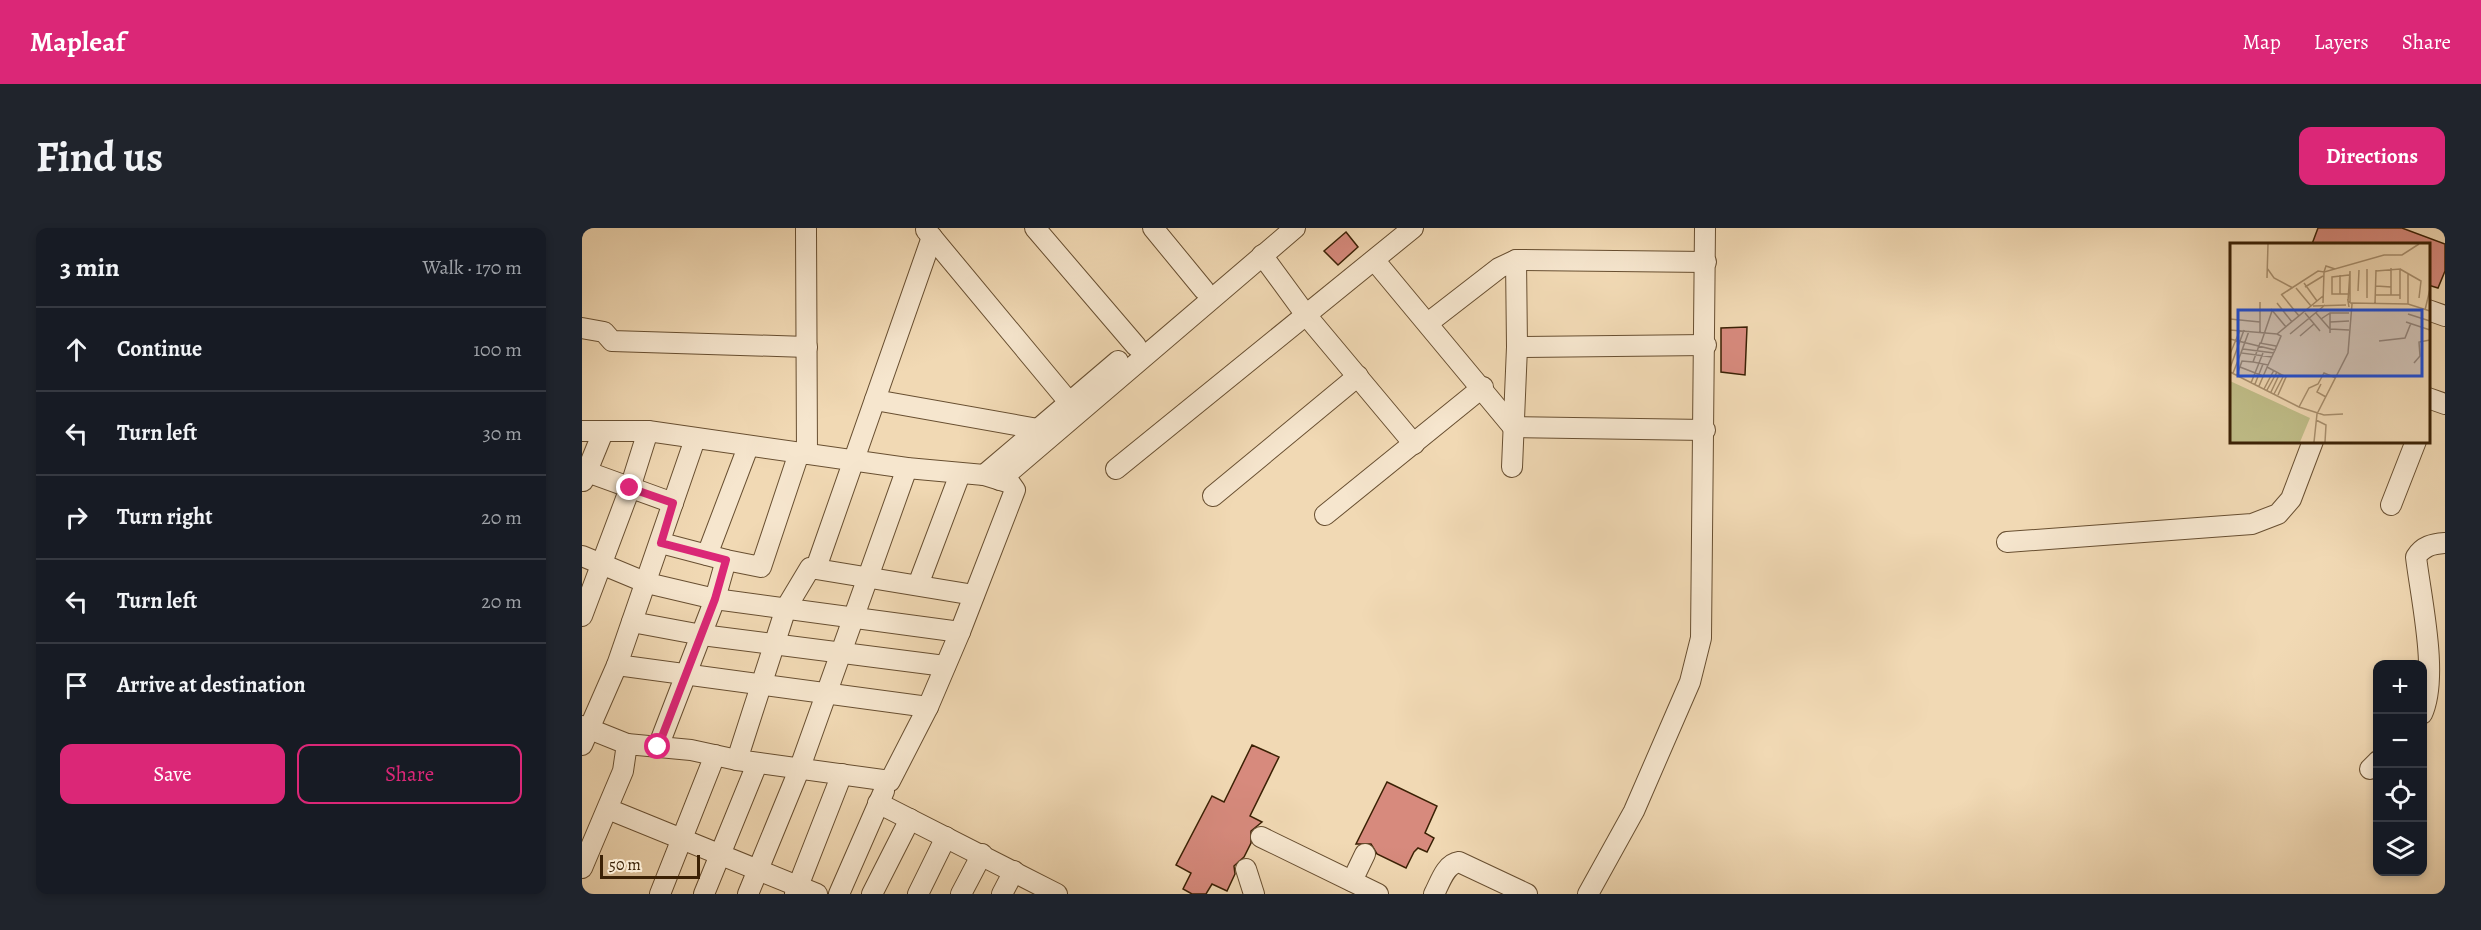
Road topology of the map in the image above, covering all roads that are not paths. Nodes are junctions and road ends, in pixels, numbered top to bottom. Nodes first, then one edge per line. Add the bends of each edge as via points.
1 (806, 228) edge
2 (1035, 228) edge
3 (1153, 228) edge
4 (1276, 228) edge
5 (1295, 228) edge
6 (1413, 228) edge
7 (1705, 228) edge
8 (928, 232) edge
9 (1262, 255) junction
10 (1516, 260) junction
11 (1375, 261) junction
12 (1706, 262) junction
13 (1204, 290) junction
14 (2430, 311) edge
15 (1306, 315) junction
16 (2445, 316) edge
17 (1428, 323) junction
18 (582, 328) edge
19 (1706, 345) junction
20 (1136, 346) junction
21 (807, 347) junction
22 (1517, 347) junction
23 (1358, 376) junction
24 (1483, 387) junction
25 (874, 400) junction
26 (1069, 402) junction
27 (1514, 427) junction
28 (1705, 430) junction
29 (582, 431) edge
30 (603, 432) junction
31 (648, 432) junction
32 (1045, 432) junction
33 (695, 439) junction
34 (2313, 442) edge
35 (2416, 442) edge
36 (1414, 444) junction
37 (748, 447) junction
38 (803, 454) junction
39 (851, 460) junction
40 (1512, 467) dead end
41 (906, 468) junction
42 (1116, 469) dead end
43 (960, 474) junction
44 (584, 475) edge
45 (992, 478) junction
46 (630, 488) junction
47 (1213, 496) dead end
48 (673, 503) junction
49 (2391, 505) dead end
50 (1325, 516) dead end
51 (2007, 542) dead end
52 (661, 543) junction
53 (2445, 543) edge
54 (582, 556) edge
55 (716, 558) junction
56 (602, 564) junction
57 (816, 568) junction
58 (870, 576) junction
59 (647, 583) junction
60 (918, 585) junction
61 (974, 595) junction
62 (715, 599) junction
63 (786, 608) junction
64 (582, 616) edge
65 (855, 618) junction
66 (632, 622) junction
67 (960, 632) junction
68 (702, 635) junction
69 (775, 643) junction
70 (842, 652) junction
71 (616, 665) junction
72 (945, 666) junction
73 (687, 676) junction
74 (760, 686) junction
75 (826, 694) junction
76 (2427, 704) edge
77 (928, 707) junction
78 (584, 734) edge
79 (627, 744) junction
80 (658, 747) junction
81 (715, 755) junction
82 (737, 760) junction
83 (757, 764) junction
84 (799, 770) junction
85 (842, 774) junction
86 (890, 781) junction
87 (878, 803) junction
88 (608, 809) junction
89 (910, 819) junction
90 (946, 837) junction
91 (1261, 837) dead end
92 (683, 841) junction
93 (982, 854) junction
94 (1365, 854) dead end
95 (721, 856) junction
96 (582, 868) edge
97 (1246, 869) dead end
98 (758, 870) junction
99 (1014, 871) junction
100 (1352, 882) junction
101 (796, 890) edge
102 (1050, 892) edge
103 (660, 894) edge
104 (704, 894) edge
105 (748, 894) edge
106 (817, 894) edge
107 (839, 894) edge
108 (872, 894) edge
109 (918, 894) edge
110 (961, 894) edge
111 (1002, 894) edge
112 (1254, 894) edge
113 (1378, 894) edge
114 (1434, 894) edge
115 (1527, 894) edge
116 (1588, 894) edge

1 - 21 street
2 - 20 street
3 - 13 street
4 - 13 street
5 - 9 street
6 - 11 street
7 - 12 street
8 - 25 street
8 - 26 street
9 - 15 street
9 - 32 street
10 - 12 street
10 - 17 street via 1499,268
10 - 22 street
11 - 15 street
11 - 17 street
12 - 19 street
13 - 20 street
14 - 16 street
15 - 23 street
15 - 42 street
17 - 24 street
18 - 21 street via 604,332 612,340
19 - 22 street
19 - 28 street
20 - 26 street
21 - 38 street
22 - 27 street
23 - 36 street
23 - 47 street
24 - 27 street
24 - 36 street
25 - 32 street
25 - 39 street
26 - 32 street
27 - 28 street
27 - 40 street
28 - 116 street via 1702,626 1697,660 1634,811
29 - 30 street
30 - 31 street
30 - 44 street
31 - 33 street
31 - 46 street
32 - 45 street
33 - 37 street
33 - 48 street
34 - 51 street via 2291,499 2278,514 2252,524
35 - 49 street
36 - 50 street
37 - 38 street
37 - 55 street
38 - 39 street
38 - 55 street via 761,567
39 - 41 street
39 - 57 street
41 - 43 street
41 - 58 street
43 - 45 street
43 - 60 street
44 - 46 street
45 - 61 street via 1014,486 1014,495
46 - 48 street
46 - 56 street
48 - 52 street
52 - 55 street
52 - 59 street
53 - 76 street via 2421,549 2416,557 2430,669
54 - 56 street
55 - 62 street
56 - 59 street
56 - 64 street
57 - 58 street
57 - 63 street via 805,571
58 - 60 street
58 - 65 street
59 - 62 street
59 - 66 street
60 - 61 street
61 - 67 street
62 - 63 street
62 - 68 street
63 - 65 street
63 - 69 street
65 - 67 street
65 - 70 street
66 - 68 street
66 - 71 street
67 - 72 street
68 - 69 street
68 - 73 street
69 - 70 street
69 - 74 street
70 - 72 street
70 - 75 street
71 - 73 street
71 - 78 street
72 - 77 street
73 - 74 street
73 - 80 street
74 - 75 street
74 - 82 street
75 - 77 street
75 - 84 street
77 - 86 street
78 - 79 street
79 - 80 street
79 - 88 street via 623,771
80 - 81 street
81 - 82 street
81 - 92 street
82 - 83 street
83 - 84 street
83 - 95 street
84 - 85 street
84 - 98 street
85 - 86 street
85 - 101 street
86 - 87 street
87 - 89 street
87 - 107 street
88 - 92 street
88 - 96 street
89 - 90 street
89 - 108 street
90 - 93 street
90 - 109 street
91 - 100 street
92 - 95 street
92 - 103 street
93 - 99 street
93 - 110 street
94 - 100 street
95 - 98 street
95 - 104 street
97 - 112 street
98 - 101 street
98 - 105 street
99 - 102 street
99 - 111 street
100 - 113 street
101 - 106 street
114 - 115 street via 1447,868 1459,862

